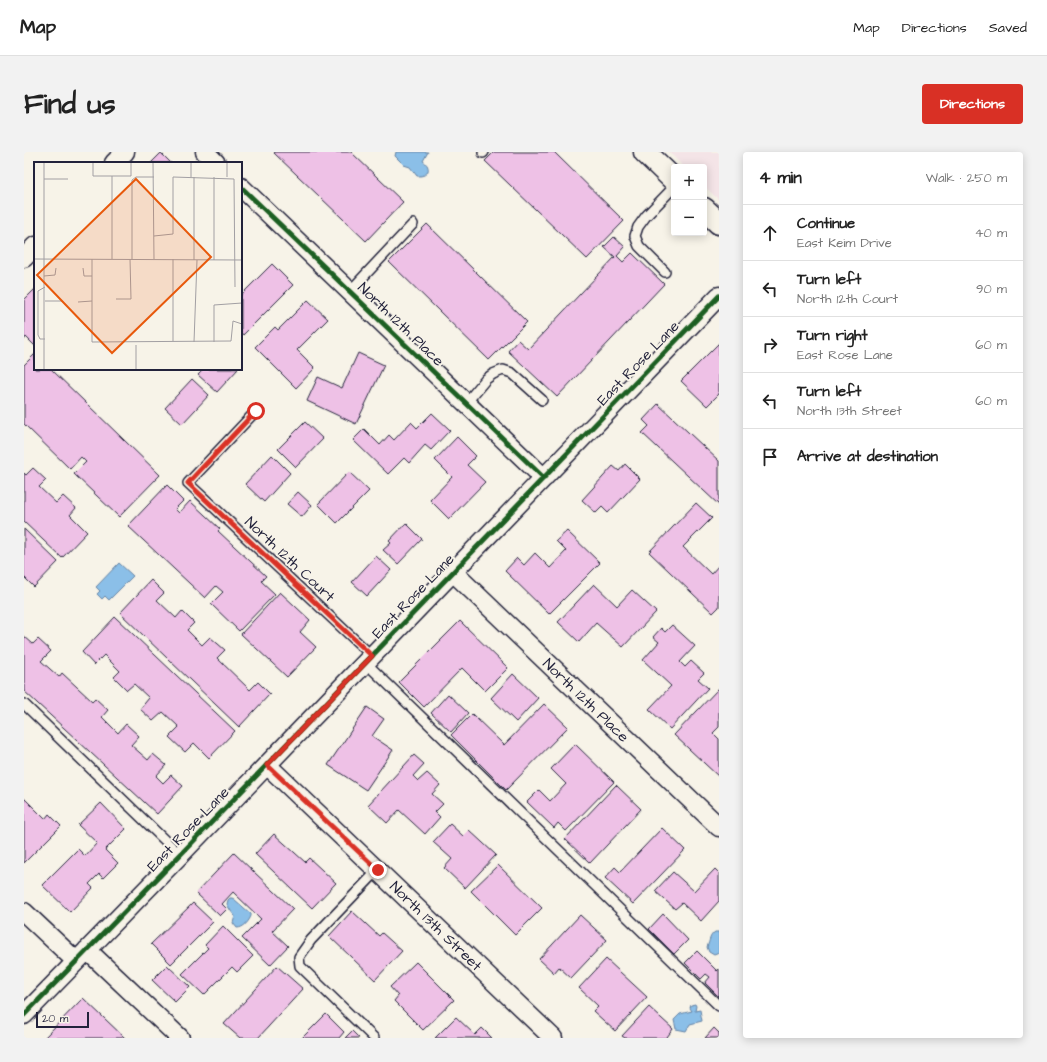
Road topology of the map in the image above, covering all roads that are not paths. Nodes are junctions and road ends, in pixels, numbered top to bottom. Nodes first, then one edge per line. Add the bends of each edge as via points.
1 (125, 152) edge
2 (205, 152) edge
3 (645, 152) edge
4 (115, 162) edge
5 (215, 162) edge
6 (671, 177) edge
7 (242, 188) edge
8 (671, 190) edge
9 (707, 212) edge
10 (719, 223) edge
11 (413, 224) dead end
12 (34, 247) edge
13 (24, 258) edge
14 (665, 272) dead end
15 (350, 291) junction
16 (719, 296) edge
17 (542, 400) dead end
18 (466, 403) junction
19 (256, 411) dead end
20 (544, 478) junction
21 (454, 572) junction
22 (369, 659) junction
23 (24, 704) edge
24 (267, 765) junction
25 (719, 827) edge
26 (180, 855) junction
27 (378, 870) junction
28 (24, 912) edge
29 (82, 956) junction
30 (719, 1006) edge
31 (24, 1015) edge
32 (180, 1038) edge
33 (374, 1038) edge
34 (553, 1038) edge

1 - 4 street
2 - 5 street
3 - 6 street
7 - 15 street, North 12th Place
8 - 14 lane via 638,226 636,236 639,246
9 - 10 street
11 - 15 lane
12 - 13 street
15 - 18 street, North 12th Place
16 - 20 street, East Rose Lane
17 - 18 lane via 512,373 503,370 486,379
18 - 20 street, North 12th Place
19 - 22 lane, North 12th Court via 188,483
20 - 21 street, East Rose Lane
21 - 22 street, East Rose Lane
21 - 25 street, North 12th Place
22 - 24 street, East Rose Lane
22 - 30 lane, North 12th Court
23 - 26 lane
24 - 26 street, East Rose Lane
24 - 27 street, North 13th Street
26 - 29 street, East Rose Lane
27 - 33 lane via 311,940 299,957 300,966
27 - 34 street, North 13th Street
28 - 29 street
29 - 31 street, East Rose Lane
29 - 32 street

